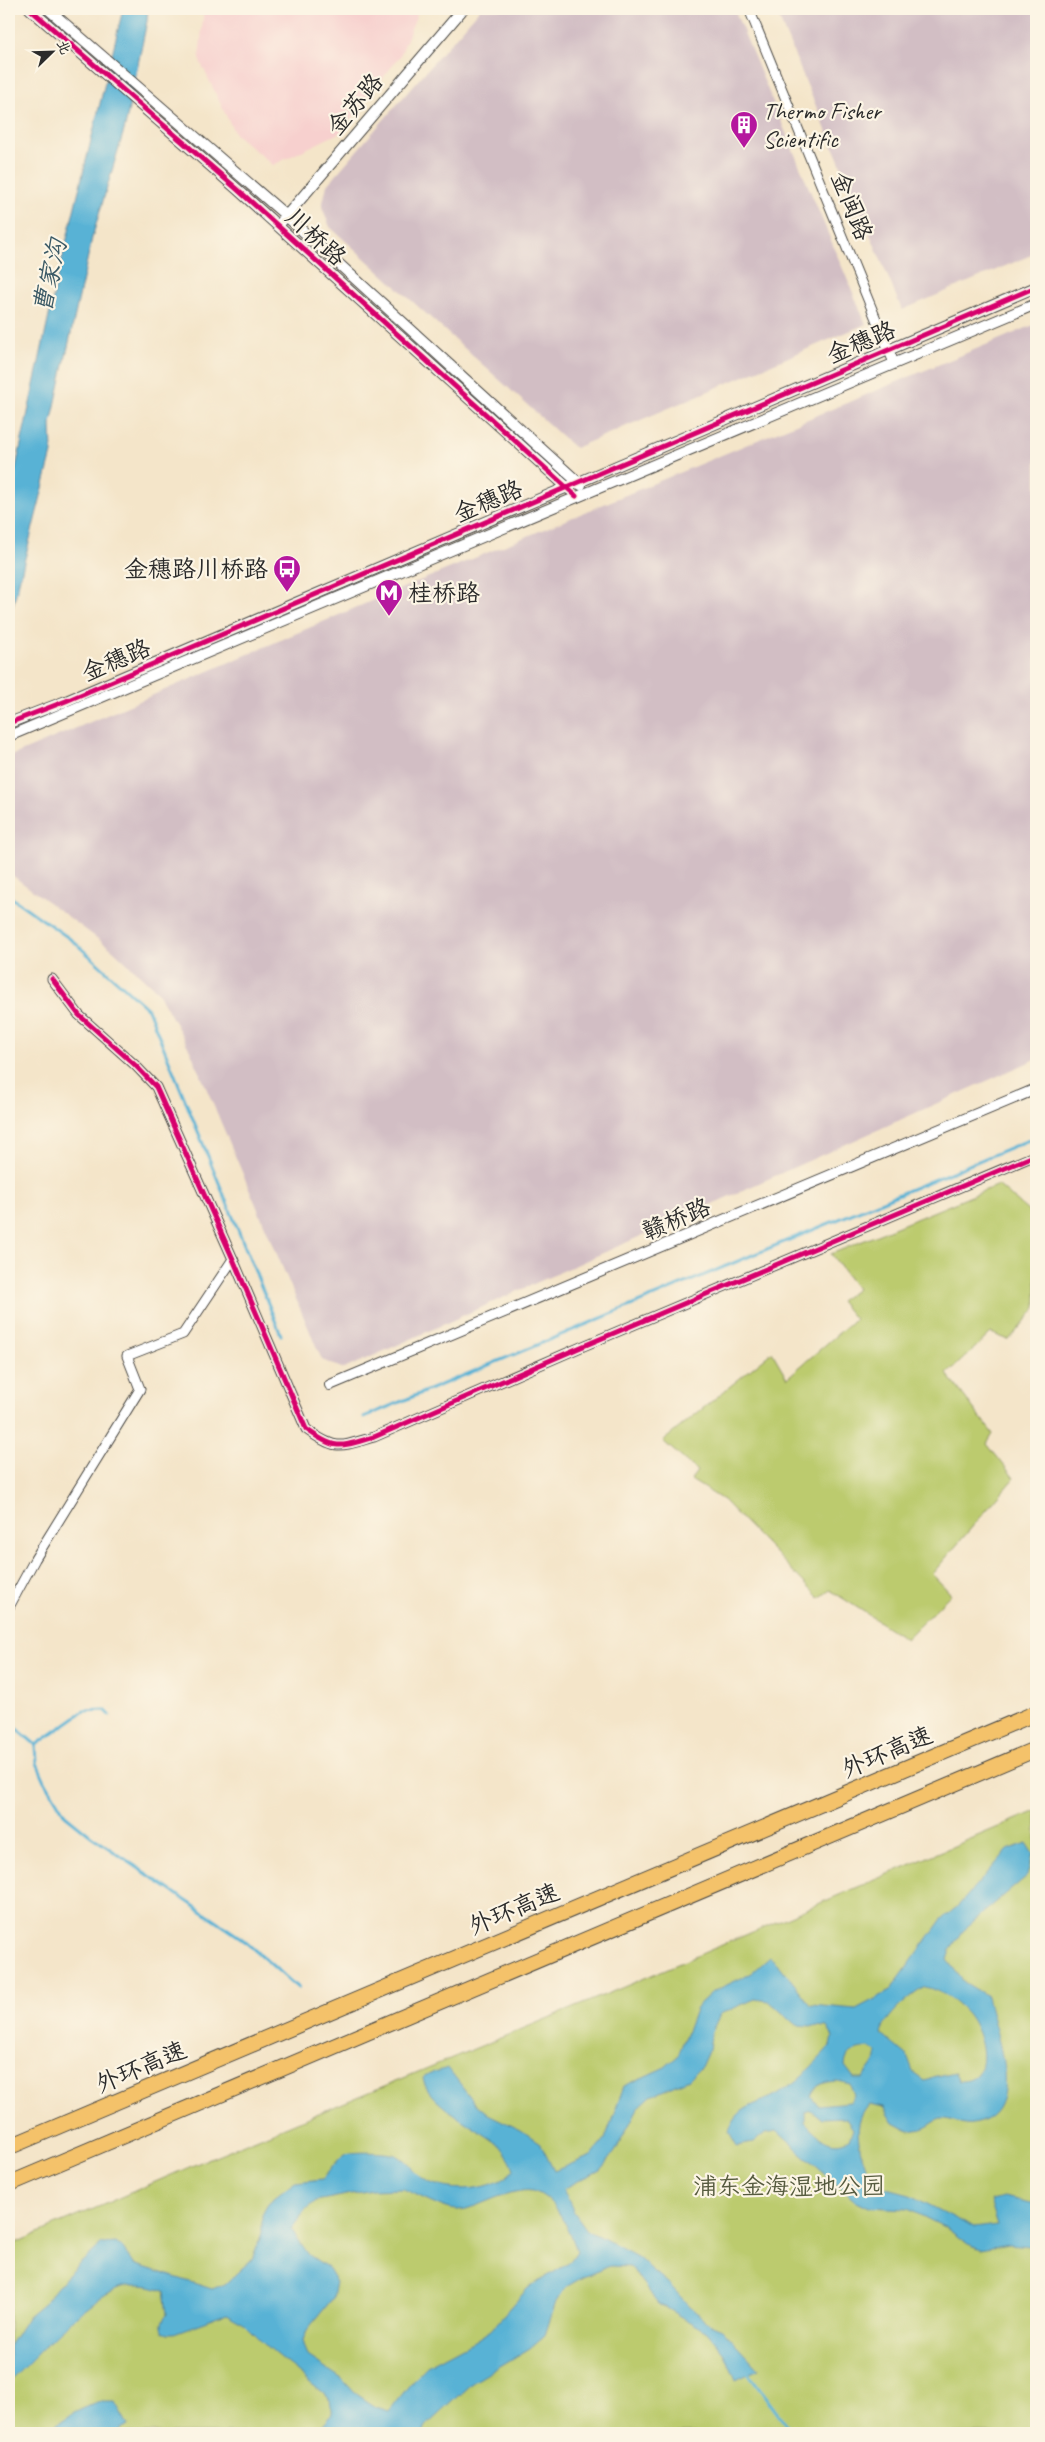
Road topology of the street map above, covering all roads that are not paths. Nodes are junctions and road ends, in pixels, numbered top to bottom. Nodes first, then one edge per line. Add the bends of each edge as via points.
1 (30, 9) edge
2 (48, 9) edge
3 (463, 9) edge
4 (749, 9) edge
5 (286, 216) junction
6 (277, 226) junction
7 (1036, 287) edge
8 (1036, 304) edge
9 (888, 349) junction
10 (894, 364) junction
11 (577, 481) junction
12 (566, 487) junction
13 (587, 492) junction
14 (576, 496) junction
15 (11, 722) edge
16 (13, 734) edge
17 (52, 980) dead end
18 (1036, 1089) edge
19 (1036, 1155) edge
20 (233, 1259) junction
21 (330, 1385) dead end
22 (9, 1607) edge
23 (1036, 1713) edge
24 (1036, 1749) edge
25 (9, 2147) edge
26 (9, 2184) edge

1 - 6 street, 川桥路
2 - 5 street, 川桥路
3 - 5 street, 金苏路
4 - 9 street, 金闽路
5 - 6 street, 金苏路
5 - 11 street, 川桥路
6 - 12 street, 川桥路
7 - 9 street, 金穗路
8 - 10 street, 金穗路
9 - 10 street, 金闽路
9 - 11 street, 金穗路
10 - 13 street, 金穗路
11 - 12 street, 金穗路
11 - 13 street, 川桥路
12 - 14 street, 川桥路
12 - 15 street, 金穗路
13 - 14 street, 金穗路
14 - 16 street, 金穗路
15 - 16 street
17 - 20 street via 79,1015 156,1087
18 - 21 street, 赣桥路
19 - 20 street via 374,1437 344,1446 326,1444 306,1428
20 - 22 street via 182,1334 127,1356 140,1389
23 - 25 highway, 外环高速
24 - 26 highway

